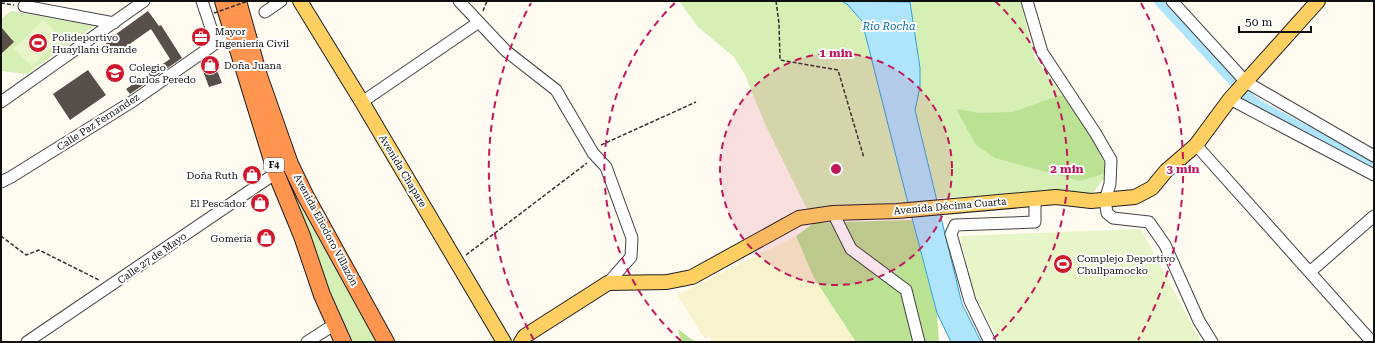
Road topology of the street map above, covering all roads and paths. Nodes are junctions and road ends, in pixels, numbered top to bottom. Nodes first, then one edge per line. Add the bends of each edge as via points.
1 (144, 1) edge
2 (202, 1) edge
3 (238, 1) edge
4 (248, 1) edge
5 (281, 1) edge
6 (300, 1) edge
7 (459, 1) edge
8 (776, 1) edge
9 (1027, 1) edge
10 (1172, 1) edge
11 (1318, 1) edge
12 (1, 3) edge
13 (24, 6) joint
14 (219, 7) edge
15 (265, 12) dead end
16 (479, 22) junction
17 (114, 23) junction
18 (232, 32) junction
19 (216, 43) junction
20 (1246, 82) junction
21 (1230, 99) junction
22 (1, 102) edge
23 (362, 102) junction
24 (696, 102) dead end
25 (1196, 145) junction
26 (596, 156) junction
27 (1374, 156) edge
28 (864, 158) dead end
29 (276, 173) junction
30 (1374, 175) edge
31 (1, 182) edge
32 (1035, 199) junction
33 (1106, 200) junction
34 (833, 213) junction
35 (1374, 216) edge
36 (1, 236) edge
37 (457, 262) junction
38 (1311, 271) junction
39 (116, 283) junction
40 (608, 283) junction
41 (335, 324) junction
42 (523, 339) edge
43 (502, 341) edge
44 (27, 342) edge
45 (307, 342) edge
46 (344, 342) edge
47 (386, 342) edge
48 (919, 342) edge
49 (990, 342) edge
50 (1212, 342) edge
51 (1372, 342) edge

1 - 17 street
2 - 19 street
3 - 47 highway, Avenida Eliodoro Villazón / F4 via 259,76 290,164
4 - 14 path, bridge
5 - 15 street
6 - 23 main road, Avenida Chapare
7 - 16 street
8 - 28 path via 780,60 838,70
9 - 33 street via 1042,52 1111,160
10 - 20 street
11 - 20 main road, Avenida Décima Cuarta
12 - 13 path
13 - 17 street
14 - 18 highway, Avenida Eliodoro Villazón / F4
16 - 23 street
16 - 26 street via 506,51 556,90
17 - 22 street
18 - 19 street, Calle Paz Fernandez
18 - 29 highway, Avenida Eliodoro Villazón / F4
19 - 31 street, Calle Paz Fernandez via 133,101
20 - 21 main road, Avenida Décima Cuarta
20 - 27 street
21 - 25 main road, Avenida Décima Cuarta
21 - 30 street
23 - 37 main road, Avenida Chapare
24 - 26 path via 601,145
25 - 33 main road, Avenida Décima Cuarta via 1166,171 1152,188 1135,196
25 - 38 street
26 - 37 path
26 - 40 street via 606,167 632,238 631,258
29 - 39 street, Calle 27 de Mayo
29 - 41 highway, Avenida Eliodoro Villazón / F4
32 - 33 main road, Avenida Décima Cuarta via 1056,196 1091,201
32 - 34 main road, Avenida Décima Cuarta via 897,211
32 - 49 street via 1035,222 955,225 951,234 970,301
33 - 50 street via 1107,213 1113,218 1149,222 1165,245 1199,321
34 - 40 main road, Avenida Décima Cuarta via 799,218 692,277 667,282
34 - 48 street via 851,249 906,290
35 - 38 street
36 - 39 path via 26,255 39,250 98,280
37 - 43 main road, Avenida Chapare
38 - 51 street
39 - 44 street, Calle 27 de Mayo
40 - 42 main road
41 - 45 street
41 - 46 highway, Avenida Eliodoro Villazón / F4
42 - 43 main road

